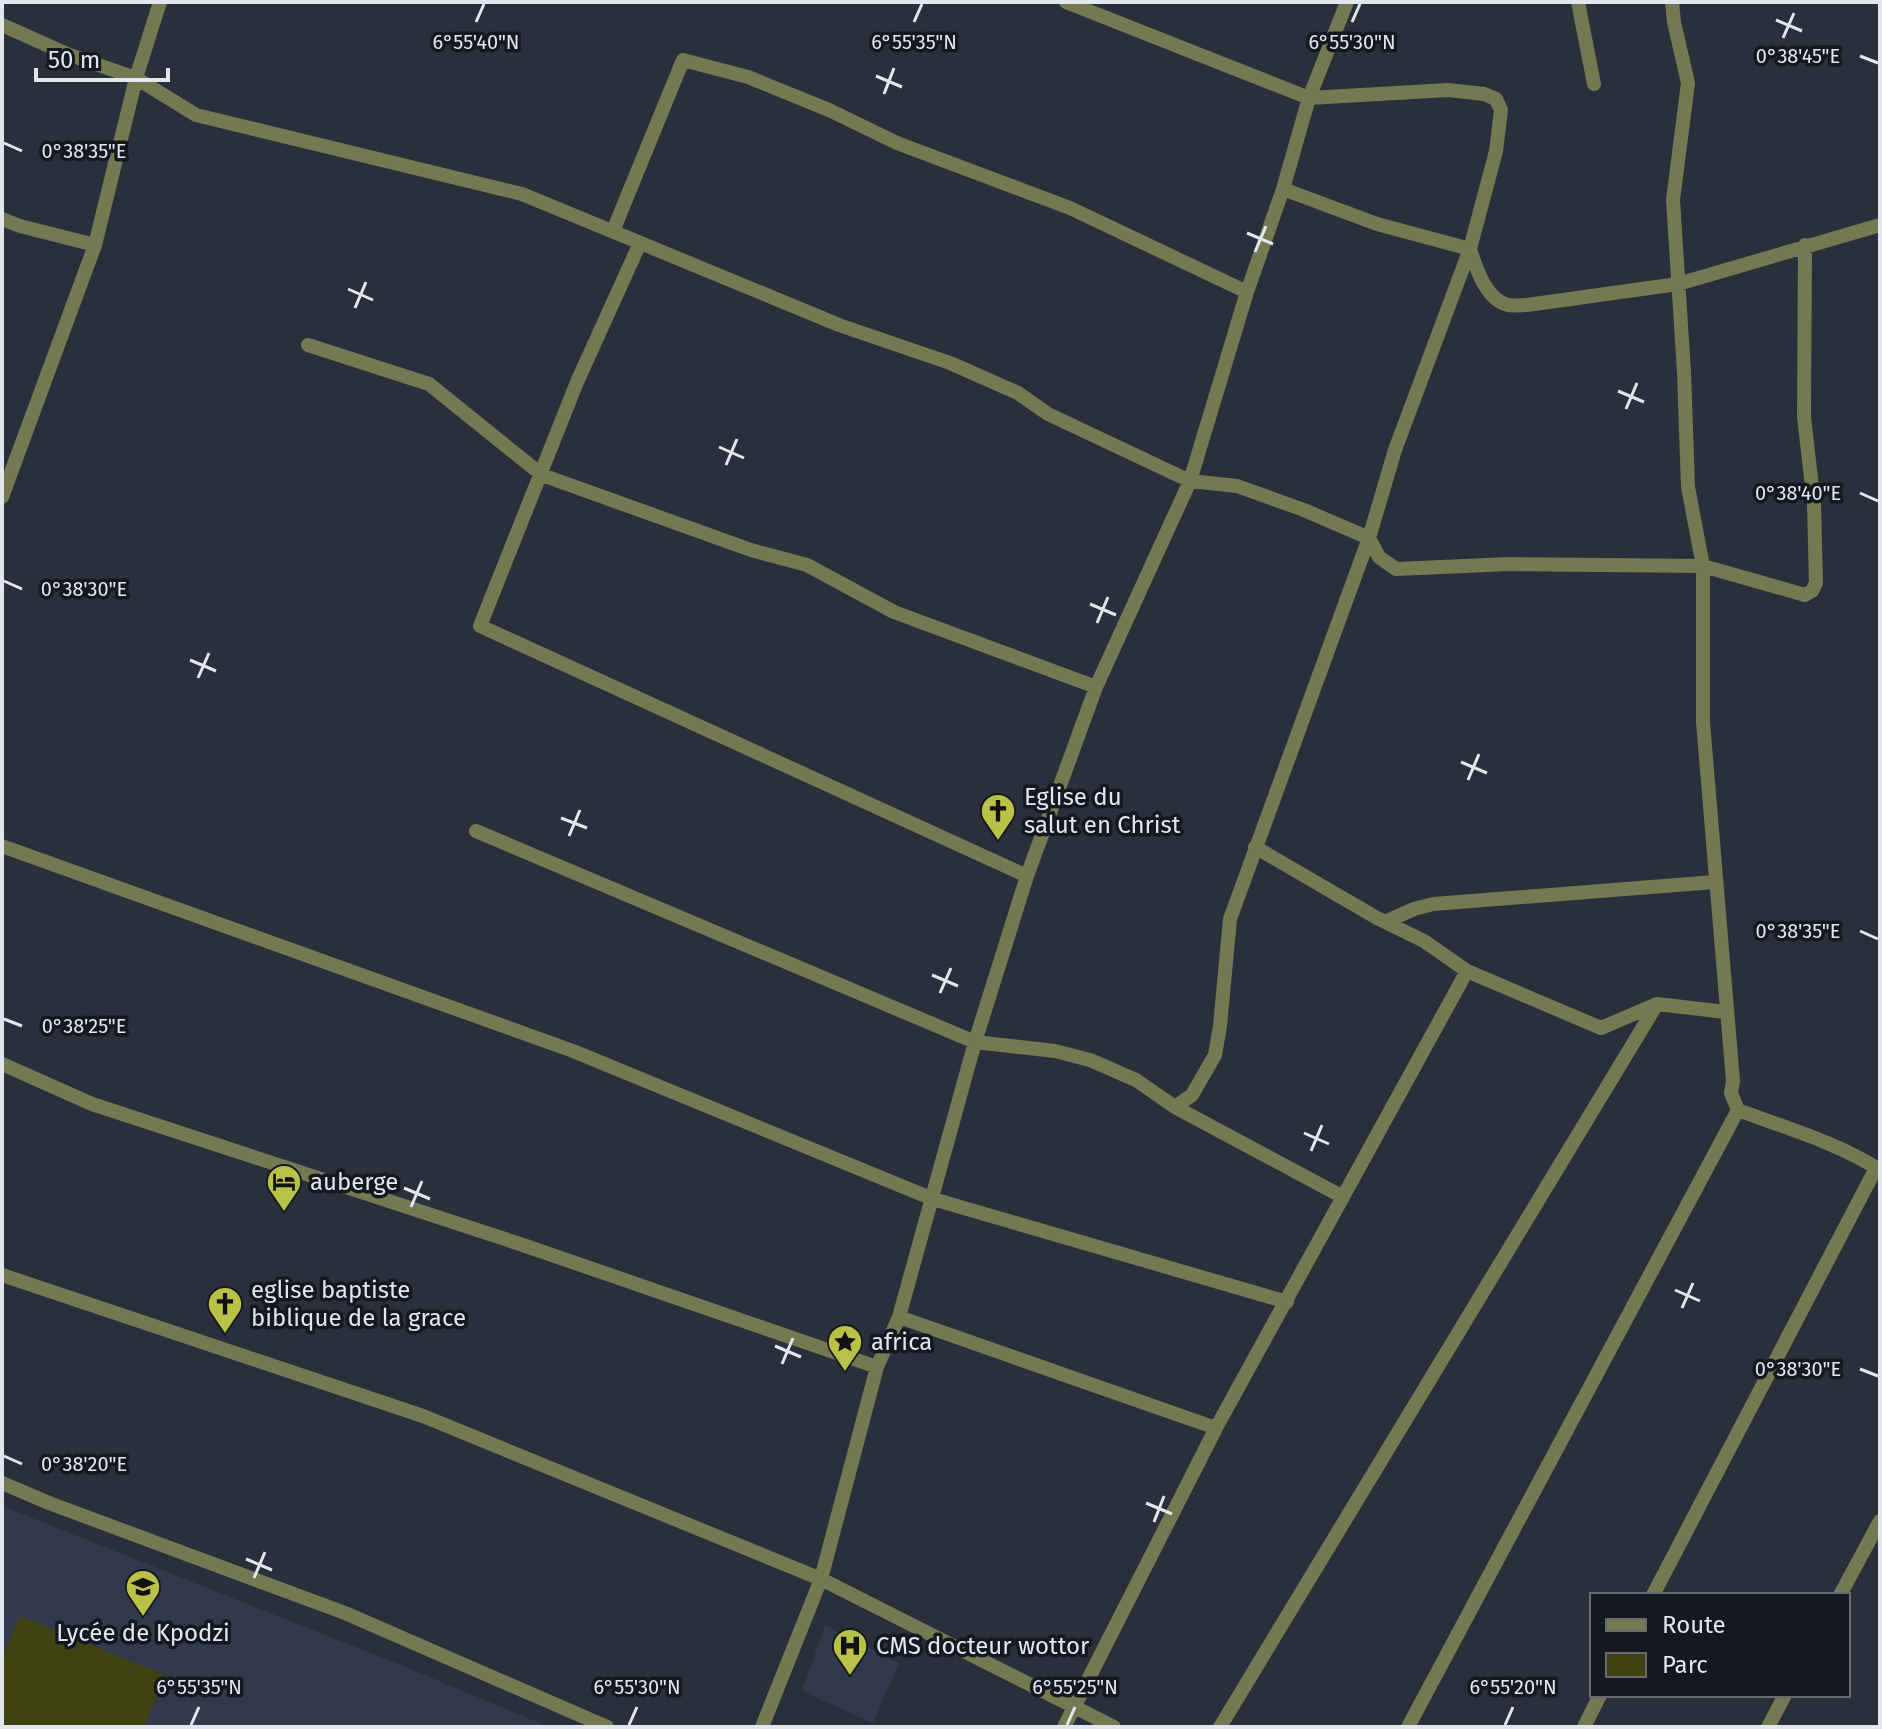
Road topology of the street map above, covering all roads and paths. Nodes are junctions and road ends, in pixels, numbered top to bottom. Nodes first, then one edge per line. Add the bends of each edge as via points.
1 (160, 2) edge
2 (1066, 2) edge
3 (1347, 2) edge
4 (1578, 2) edge
5 (1672, 2) edge
6 (2, 25) edge
7 (136, 78) junction
8 (1594, 84) dead end
9 (1309, 98) junction
10 (1283, 189) junction
11 (2, 219) edge
12 (1880, 225) edge
13 (613, 231) junction
14 (640, 243) junction
15 (95, 245) junction
16 (1805, 245) junction
17 (1470, 249) junction
18 (1678, 284) junction
19 (1247, 292) junction
20 (308, 345) dead end
21 (6, 470) edge
22 (542, 475) junction
23 (1190, 481) junction
24 (2, 497) edge
25 (1369, 538) junction
26 (1703, 566) junction
27 (1096, 687) junction
28 (476, 831) dead end
29 (2, 846) edge
30 (1255, 847) junction
31 (1027, 876) junction
32 (1715, 882) junction
33 (1385, 922) junction
34 (1467, 971) junction
35 (1657, 1004) junction
36 (1726, 1012) junction
37 (975, 1042) junction
38 (2, 1064) edge
39 (1175, 1107) junction
40 (1738, 1110) junction
41 (1878, 1169) edge
42 (1343, 1197) junction
43 (933, 1199) junction
44 (2, 1275) edge
45 (1287, 1302) junction
46 (899, 1317) junction
47 (877, 1367) junction
48 (1216, 1428) junction
49 (2, 1483) edge
50 (1880, 1521) edge
51 (821, 1579) junction
52 (1654, 1593) edge
53 (1841, 1593) edge
54 (1599, 1697) edge
55 (1784, 1697) edge
56 (1075, 1707) junction
57 (607, 1727) edge
58 (762, 1727) edge
59 (1064, 1727) edge
60 (1114, 1727) edge
61 (1220, 1727) edge
62 (1408, 1727) edge
63 (1584, 1727) edge
64 (1768, 1727) edge

1 - 7 street
2 - 9 street
3 - 9 street
4 - 8 street
5 - 18 street via 1688,83 1673,200
6 - 7 street
7 - 13 street via 196,115 522,194
7 - 15 street
9 - 10 street
9 - 17 street via 1448,90 1496,99 1501,110 1496,151
10 - 17 street via 1377,224
10 - 19 street
11 - 15 street
12 - 16 street
13 - 14 street
13 - 19 street via 683,60 748,77 897,143 1070,208
14 - 22 street
14 - 23 street via 839,325 950,363
15 - 21 street
16 - 18 street
16 - 26 street via 1804,417 1816,583 1805,595
17 - 18 street via 1494,298 1508,305
17 - 25 street via 1395,450
18 - 26 street via 1688,487
19 - 23 street
20 - 22 street via 429,384
21 - 24 street
22 - 27 street via 807,565 894,612
22 - 31 street via 480,626
23 - 25 street via 1237,486
23 - 27 street
25 - 26 street via 1379,557 1396,569
25 - 30 street
26 - 32 street via 1703,722
27 - 31 street
28 - 37 street
29 - 43 street via 573,1051
30 - 33 street
30 - 39 street via 1230,919 1215,1055 1192,1095
31 - 37 street
32 - 33 street via 1433,904
32 - 36 street
33 - 34 street
34 - 35 street via 1601,1028
34 - 42 street
35 - 36 street
35 - 61 street
36 - 40 street via 1731,1093
37 - 39 street via 1090,1060 1136,1080
37 - 43 street
38 - 47 street via 92,1104
39 - 42 street
40 - 41 street via 1824,1141
40 - 62 street
41 - 52 street
42 - 45 street
43 - 45 street
43 - 46 street
44 - 51 street via 423,1416
45 - 48 street
46 - 47 street
46 - 48 street
47 - 51 street
48 - 56 street
49 - 57 street via 345,1613
50 - 53 street
51 - 56 street
51 - 58 street
54 - 63 street
55 - 64 street
56 - 59 street
56 - 60 street

